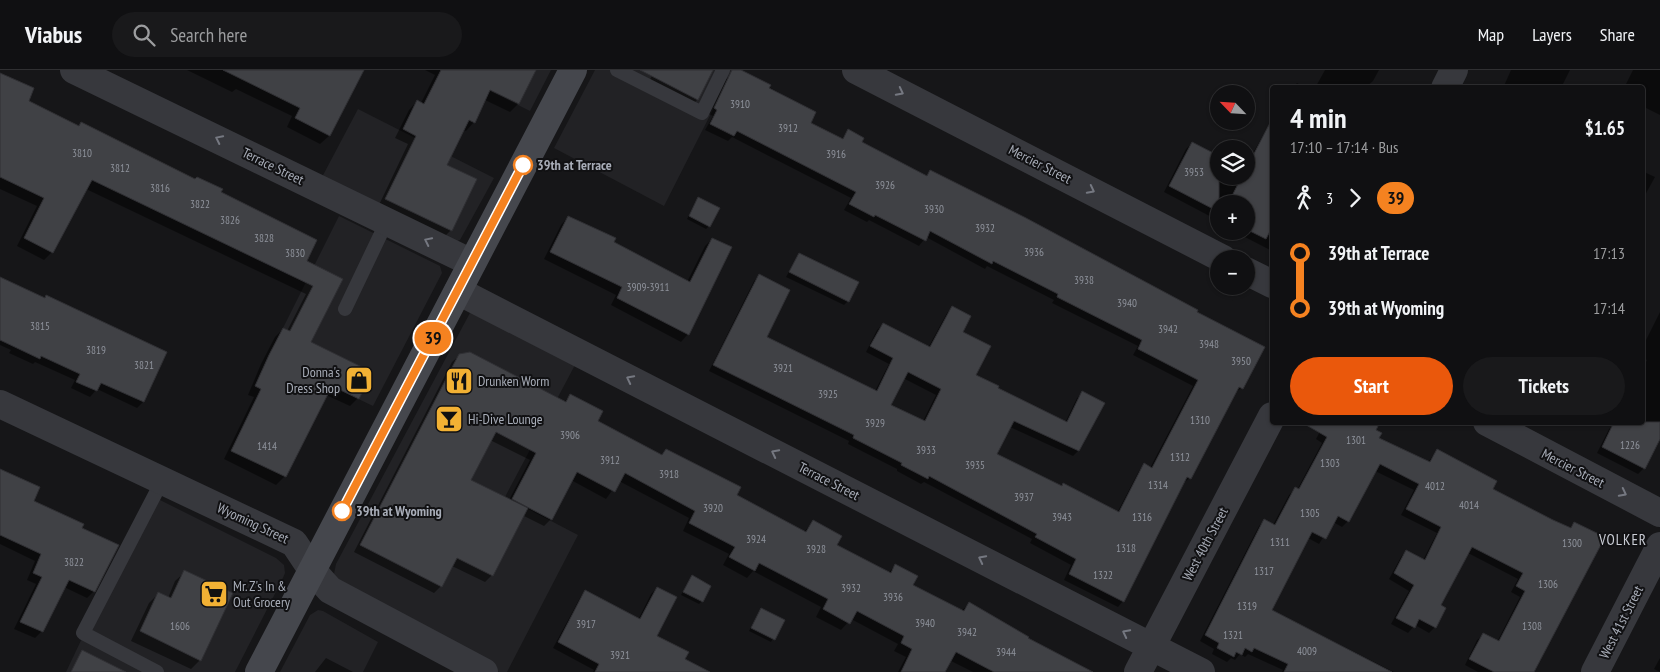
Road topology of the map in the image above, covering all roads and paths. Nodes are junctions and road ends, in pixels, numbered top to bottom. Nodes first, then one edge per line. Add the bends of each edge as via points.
1 (74, 70) edge
2 (572, 70) edge
3 (723, 70) edge
4 (856, 70) edge
5 (1454, 70) edge
6 (622, 71) edge
7 (1446, 85) edge
8 (387, 221) junction
9 (1210, 252) edge
10 (472, 263) junction
11 (1255, 276) edge
12 (1270, 283) edge
13 (458, 291) junction
14 (345, 309) dead end
15 (0, 404) edge
16 (1270, 420) edge
17 (1493, 425) edge
18 (162, 480) junction
19 (1660, 513) edge
20 (1659, 551) edge
21 (312, 570) junction
22 (1152, 647) junction
23 (157, 672) edge
24 (258, 672) edge
25 (484, 672) edge
26 (1138, 672) edge
27 (1201, 672) edge
28 (1595, 672) edge

8 -> 1 street, Terrace Street
2 - 10 main road
3 - 6 lane via 702,113
4 -> 9 street, Mercier Street
5 - 7 street
10 -> 8 street, Terrace Street
8 - 14 lane
10 - 13 main road
11 - 12 street
13 - 21 main road
22 -> 13 street, Terrace Street
15 - 18 street, Wyoming Street
16 - 22 street, West 40th Street
17 -> 19 street, Mercier Street
18 - 21 street, Wyoming Street via 294,542
18 - 23 lane via 83,633
20 - 28 street, West 41st Street
21 - 24 main road
21 - 25 street, Wyoming Street via 330,590
22 - 26 street, West 40th Street
22 - 27 street, Terrace Street

